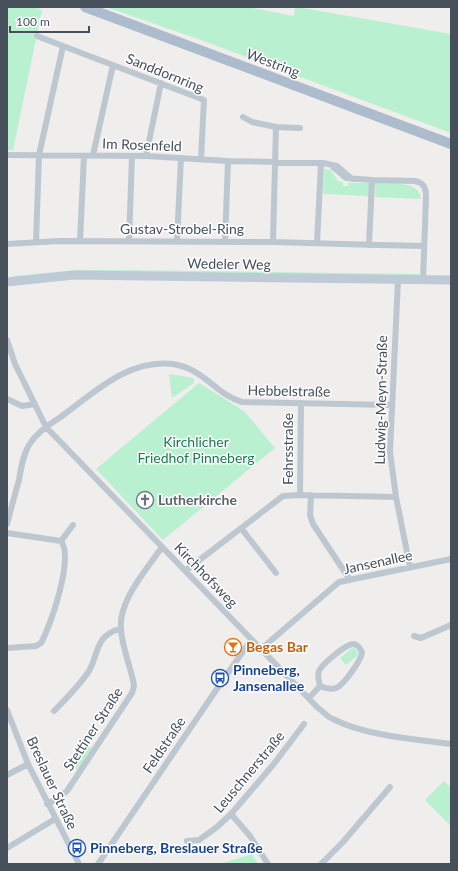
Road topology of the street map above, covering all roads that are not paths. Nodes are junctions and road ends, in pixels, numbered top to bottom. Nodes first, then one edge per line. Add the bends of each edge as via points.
1 (85, 7) edge
2 (37, 36) dead end
3 (63, 46) junction
4 (113, 65) junction
5 (161, 83) junction
6 (243, 117) dead end
7 (276, 127) junction
8 (300, 128) dead end
9 (451, 144) edge
10 (39, 155) junction
11 (7, 156) edge
12 (84, 156) junction
13 (93, 156) junction
14 (132, 156) junction
15 (146, 156) junction
16 (181, 158) junction
17 (200, 159) junction
18 (228, 161) junction
19 (275, 162) junction
20 (321, 163) junction
21 (372, 180) junction
22 (80, 241) junction
23 (129, 241) junction
24 (177, 241) junction
25 (36, 242) junction
26 (225, 242) junction
27 (273, 242) junction
28 (317, 243) junction
29 (7, 244) edge
30 (370, 244) junction
31 (424, 246) junction
32 (398, 280) junction
33 (423, 280) junction
34 (451, 280) edge
35 (7, 282) edge
36 (7, 340) edge
37 (7, 399) edge
38 (301, 403) junction
39 (35, 404) junction
40 (392, 405) junction
41 (46, 427) junction
42 (300, 495) junction
43 (311, 495) junction
44 (396, 497) junction
45 (7, 523) edge
46 (72, 525) dead end
47 (241, 528) junction
48 (7, 532) edge
49 (61, 541) junction
50 (162, 548) junction
51 (451, 558) edge
52 (410, 567) junction
53 (185, 571) junction
54 (276, 573) dead end
55 (350, 580) junction
56 (451, 626) edge
57 (120, 628) junction
58 (414, 636) dead end
59 (251, 640) junction
60 (7, 648) edge
61 (261, 649) junction
62 (320, 686) junction
63 (309, 698) junction
64 (7, 710) edge
65 (54, 711) dead end
66 (304, 724) dead end
67 (451, 744) edge
68 (28, 764) junction
69 (7, 775) edge
70 (390, 787) dead end
71 (48, 804) junction
72 (231, 814) junction
73 (55, 819) junction
74 (187, 841) dead end
75 (7, 848) edge
76 (79, 864) edge
77 (98, 864) edge
78 (268, 864) edge
79 (321, 864) edge

1 - 9 main road, Westring
2 - 3 street, Sanddornring
3 - 4 street, Sanddornring
3 - 10 street
4 - 5 street, Sanddornring
4 - 13 street
5 - 15 street
5 - 17 street, Sanddornring via 204,100
6 - 7 street via 252,122
7 - 8 street
7 - 19 street
10 - 11 street, Im Rosenfeld
10 - 12 street, Im Rosenfeld
10 - 25 street
12 - 13 street, Im Rosenfeld
12 - 22 street
13 - 14 street, Im Rosenfeld
14 - 15 street, Im Rosenfeld
14 - 23 street
15 - 16 street, Im Rosenfeld
16 - 17 street, Im Rosenfeld
16 - 24 street
17 - 18 street, Im Rosenfeld
18 - 19 street, Im Rosenfeld
18 - 26 street
19 - 20 street, Im Rosenfeld
19 - 27 street
20 - 21 street, Im Rosenfeld via 329,164 346,178
20 - 28 street
21 - 30 street
21 - 31 street, Im Rosenfeld via 415,181 424,186
22 - 23 street, Gustav-Strobel-Ring
22 - 25 street, Gustav-Strobel-Ring
23 - 24 street, Gustav-Strobel-Ring
24 - 26 street, Gustav-Strobel-Ring
25 - 29 street, Gustav-Strobel-Ring
26 - 27 street, Gustav-Strobel-Ring
27 - 28 street, Gustav-Strobel-Ring
28 - 30 street, Gustav-Strobel-Ring
30 - 31 street, Gustav-Strobel-Ring
31 - 33 street, Im Rosenfeld
32 - 33 main road, Wedeler Weg
32 - 35 main road, Wedeler Weg via 74,275
32 - 40 street, Ludwig-Meyn-Straße
33 - 34 main road, Wedeler Weg
36 - 39 street, Kirchhofsweg via 15,364
37 - 39 street via 22,406
38 - 40 street, Hebbelstraße
38 - 41 street, Hebbelstraße via 242,402 226,394 192,369 174,364 153,364 115,377
38 - 42 street, Fehrsstraße
39 - 41 street, Kirchhofsweg
40 - 44 street, Ludwig-Meyn-Straße via 390,452
41 - 45 street via 30,444 26,453
41 - 50 street, Kirchhofsweg
42 - 43 street
42 - 47 street via 282,497
43 - 44 street
43 - 55 street, Fehrsstraße via 310,515 313,524
44 - 52 street, Ludwig-Meyn-Straße
46 - 49 street
47 - 53 street
47 - 54 street
48 - 49 street
49 - 60 street via 66,553 64,574 42,641 36,646
50 - 53 street, Kirchhofsweg
50 - 57 street, Stettiner Straße via 125,602
51 - 52 street, Jansenallee
52 - 55 street, Jansenallee
53 - 59 street, Kirchhofsweg
55 - 61 street, Jansenallee via 339,582
56 - 58 street via 421,638
57 - 65 street via 112,631 100,643 89,670 76,689
57 - 71 street, Stettiner Straße via 133,680 132,693 67,791
59 - 61 street, Kirchhofsweg
59 - 77 street, Feldstraße
61 - 63 street, Kirchhofsweg
62 - 62 street via 318,675 321,666 349,645 360,648 360,659 342,684 334,688
62 - 63 street
63 - 67 street, Kirchhofsweg via 331,719 353,727 387,735
64 - 68 street, Breslauer Straße
66 - 72 street, Leuschnerstraße
68 - 69 street
68 - 71 street, Breslauer Straße
70 - 79 street
71 - 73 street, Breslauer Straße
72 - 74 street, Leuschnerstraße via 199,840
72 - 78 street via 250,836
73 - 75 street
73 - 76 street, Breslauer Straße

